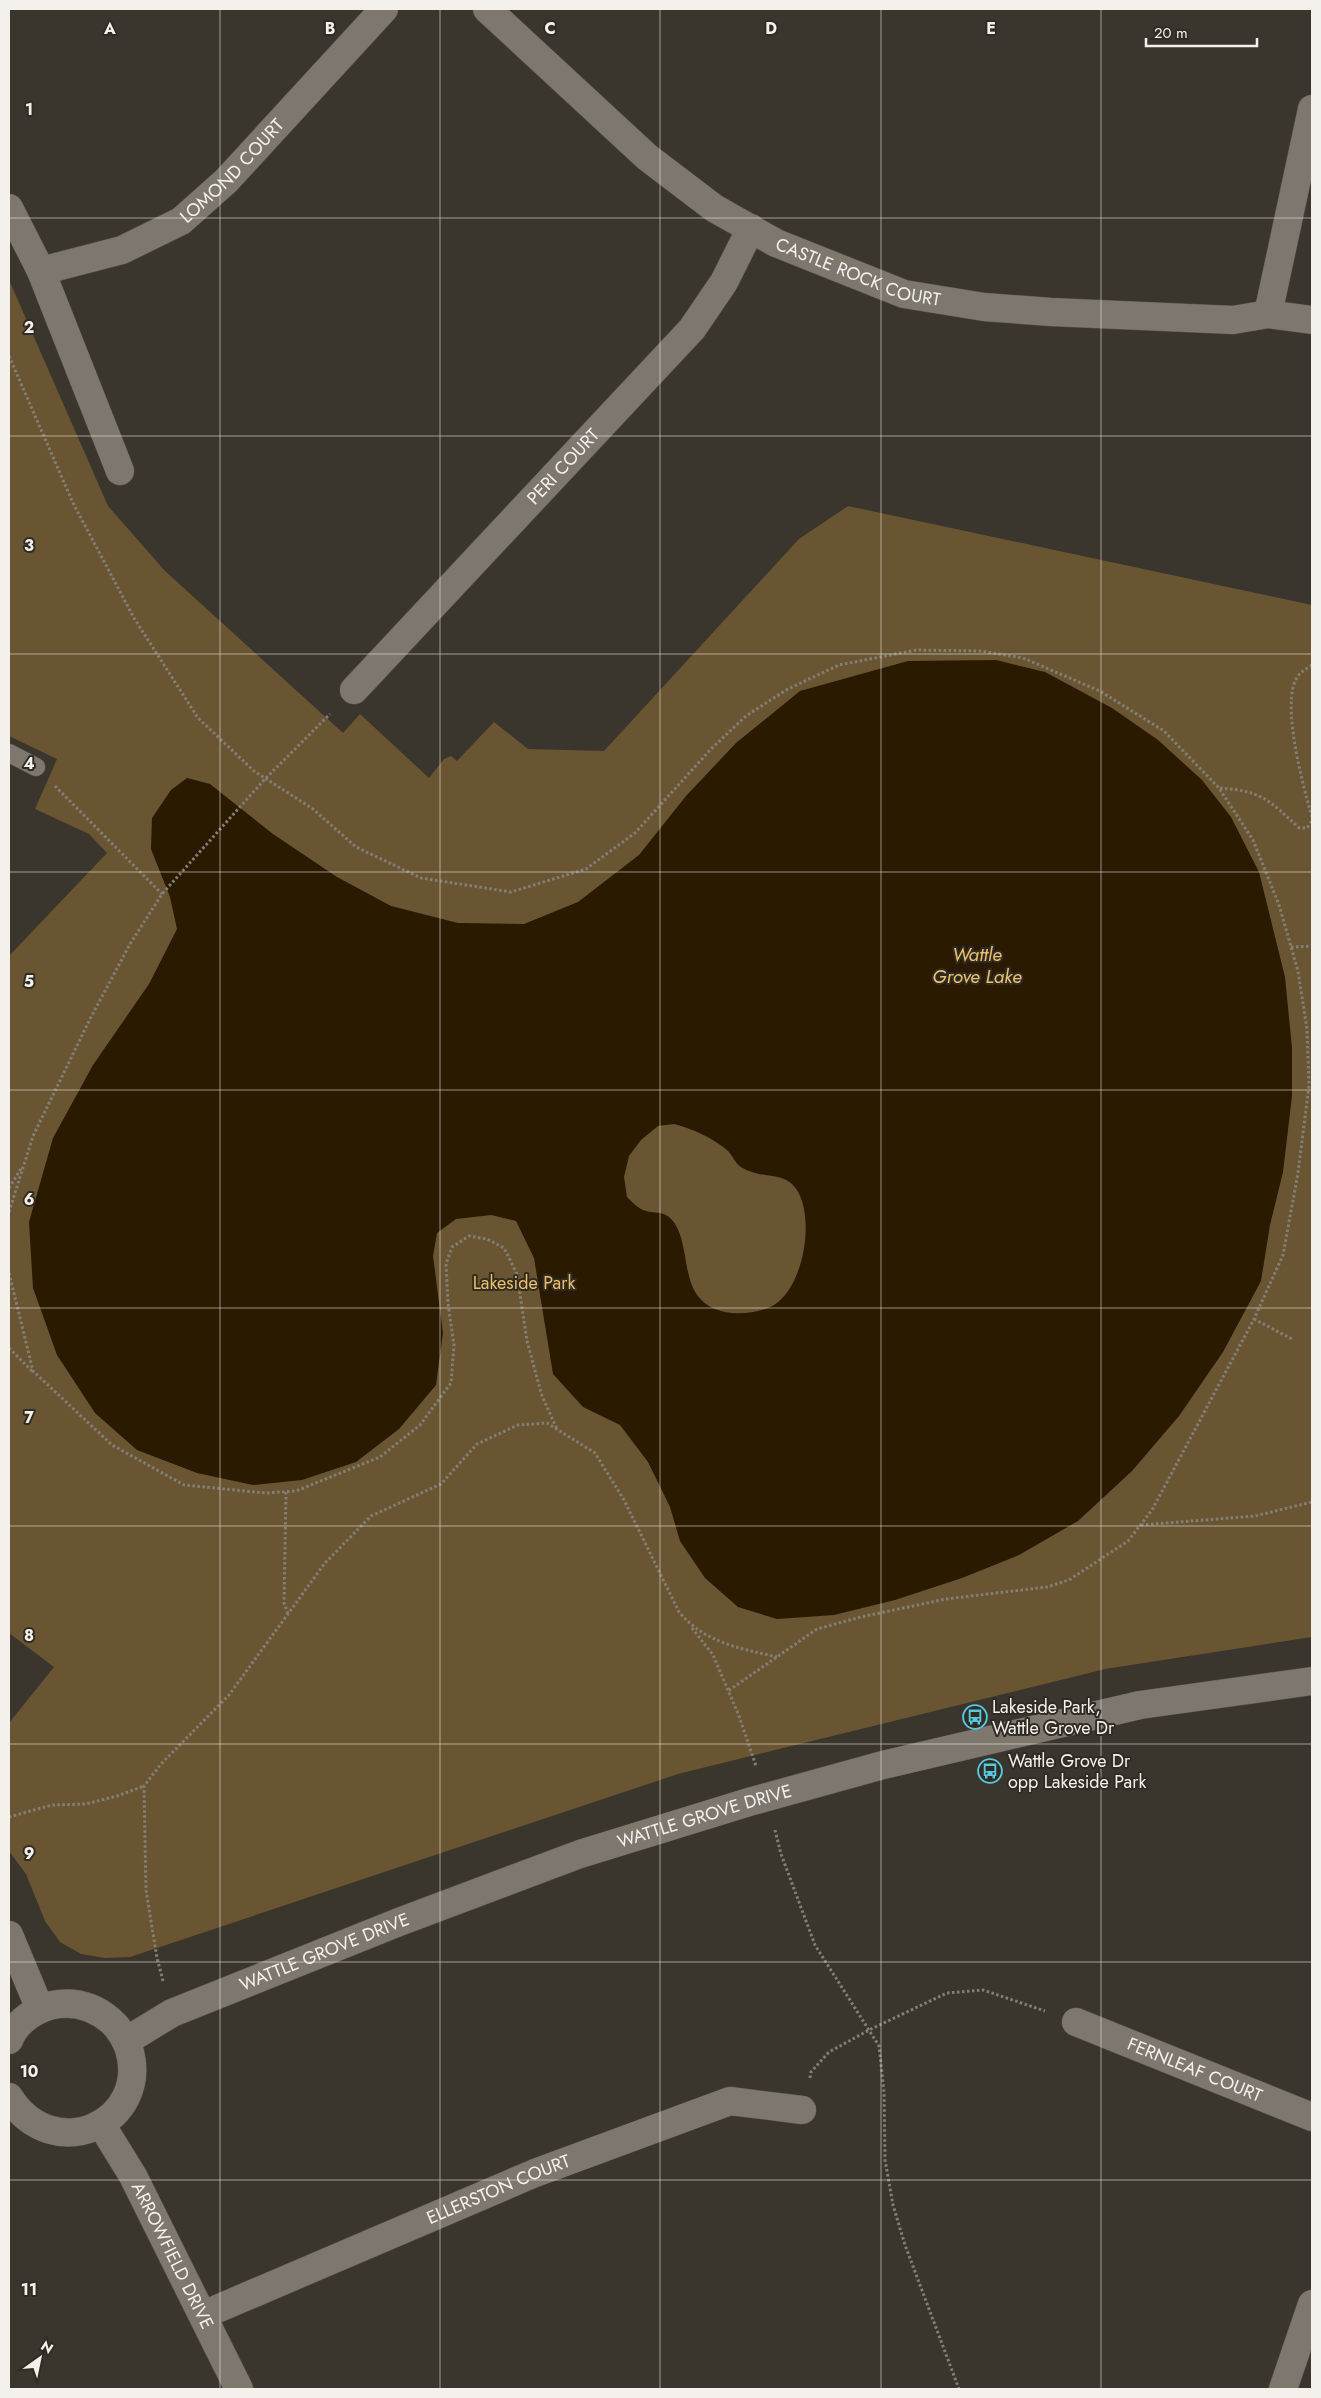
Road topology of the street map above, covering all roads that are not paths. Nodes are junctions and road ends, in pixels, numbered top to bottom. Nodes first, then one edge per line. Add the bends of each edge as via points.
1 (384, 9) edge
2 (487, 9) edge
3 (1312, 110) edge
4 (9, 208) edge
5 (751, 228) junction
6 (41, 271) junction
7 (1268, 314) junction
8 (1312, 320) edge
9 (120, 471) dead end
10 (354, 690) road end
11 (9, 753) edge
12 (36, 767) road end
13 (1312, 1681) edge
14 (9, 1935) edge
15 (40, 2009) junction
16 (1076, 2022) road end
17 (9, 2040) edge
18 (126, 2041) junction
19 (9, 2097) edge
20 (802, 2110) road end
21 (1312, 2117) edge
22 (101, 2124) junction
23 (1312, 2304) edge
24 (204, 2315) junction
25 (239, 2389) edge
26 (1283, 2389) edge

1 - 6 street, LOMOND COURT via 226,181 181,221 122,250
2 - 5 street, CASTLE ROCK COURT via 647,157 714,208
3 - 7 street
4 - 6 street
5 - 7 street, CASTLE ROCK COURT via 776,243 904,294 922,297 984,307 1140,318 1233,320
5 - 10 street, PERI COURT via 724,282 692,329
6 - 9 street
7 - 8 street, CASTLE ROCK COURT
11 - 12 lane
13 - 18 street, WATTLE GROVE DRIVE via 1140,1705 892,1762 749,1802 580,1854 172,2013
14 - 15 street
15 - 17 street via 23,2020
15 - 18 street via 74,2003 90,2007 118,2026
16 - 21 street, FERNLEAF COURT
18 - 22 street via 132,2059 132,2078 126,2096
19 - 22 street via 24,2117 48,2131 84,2131
20 - 24 street, ELLERSTON COURT via 730,2101 534,2173
22 - 24 street, ARROWFIELD DRIVE via 133,2176
23 - 26 street
24 - 25 street, ARROWFIELD DRIVE

